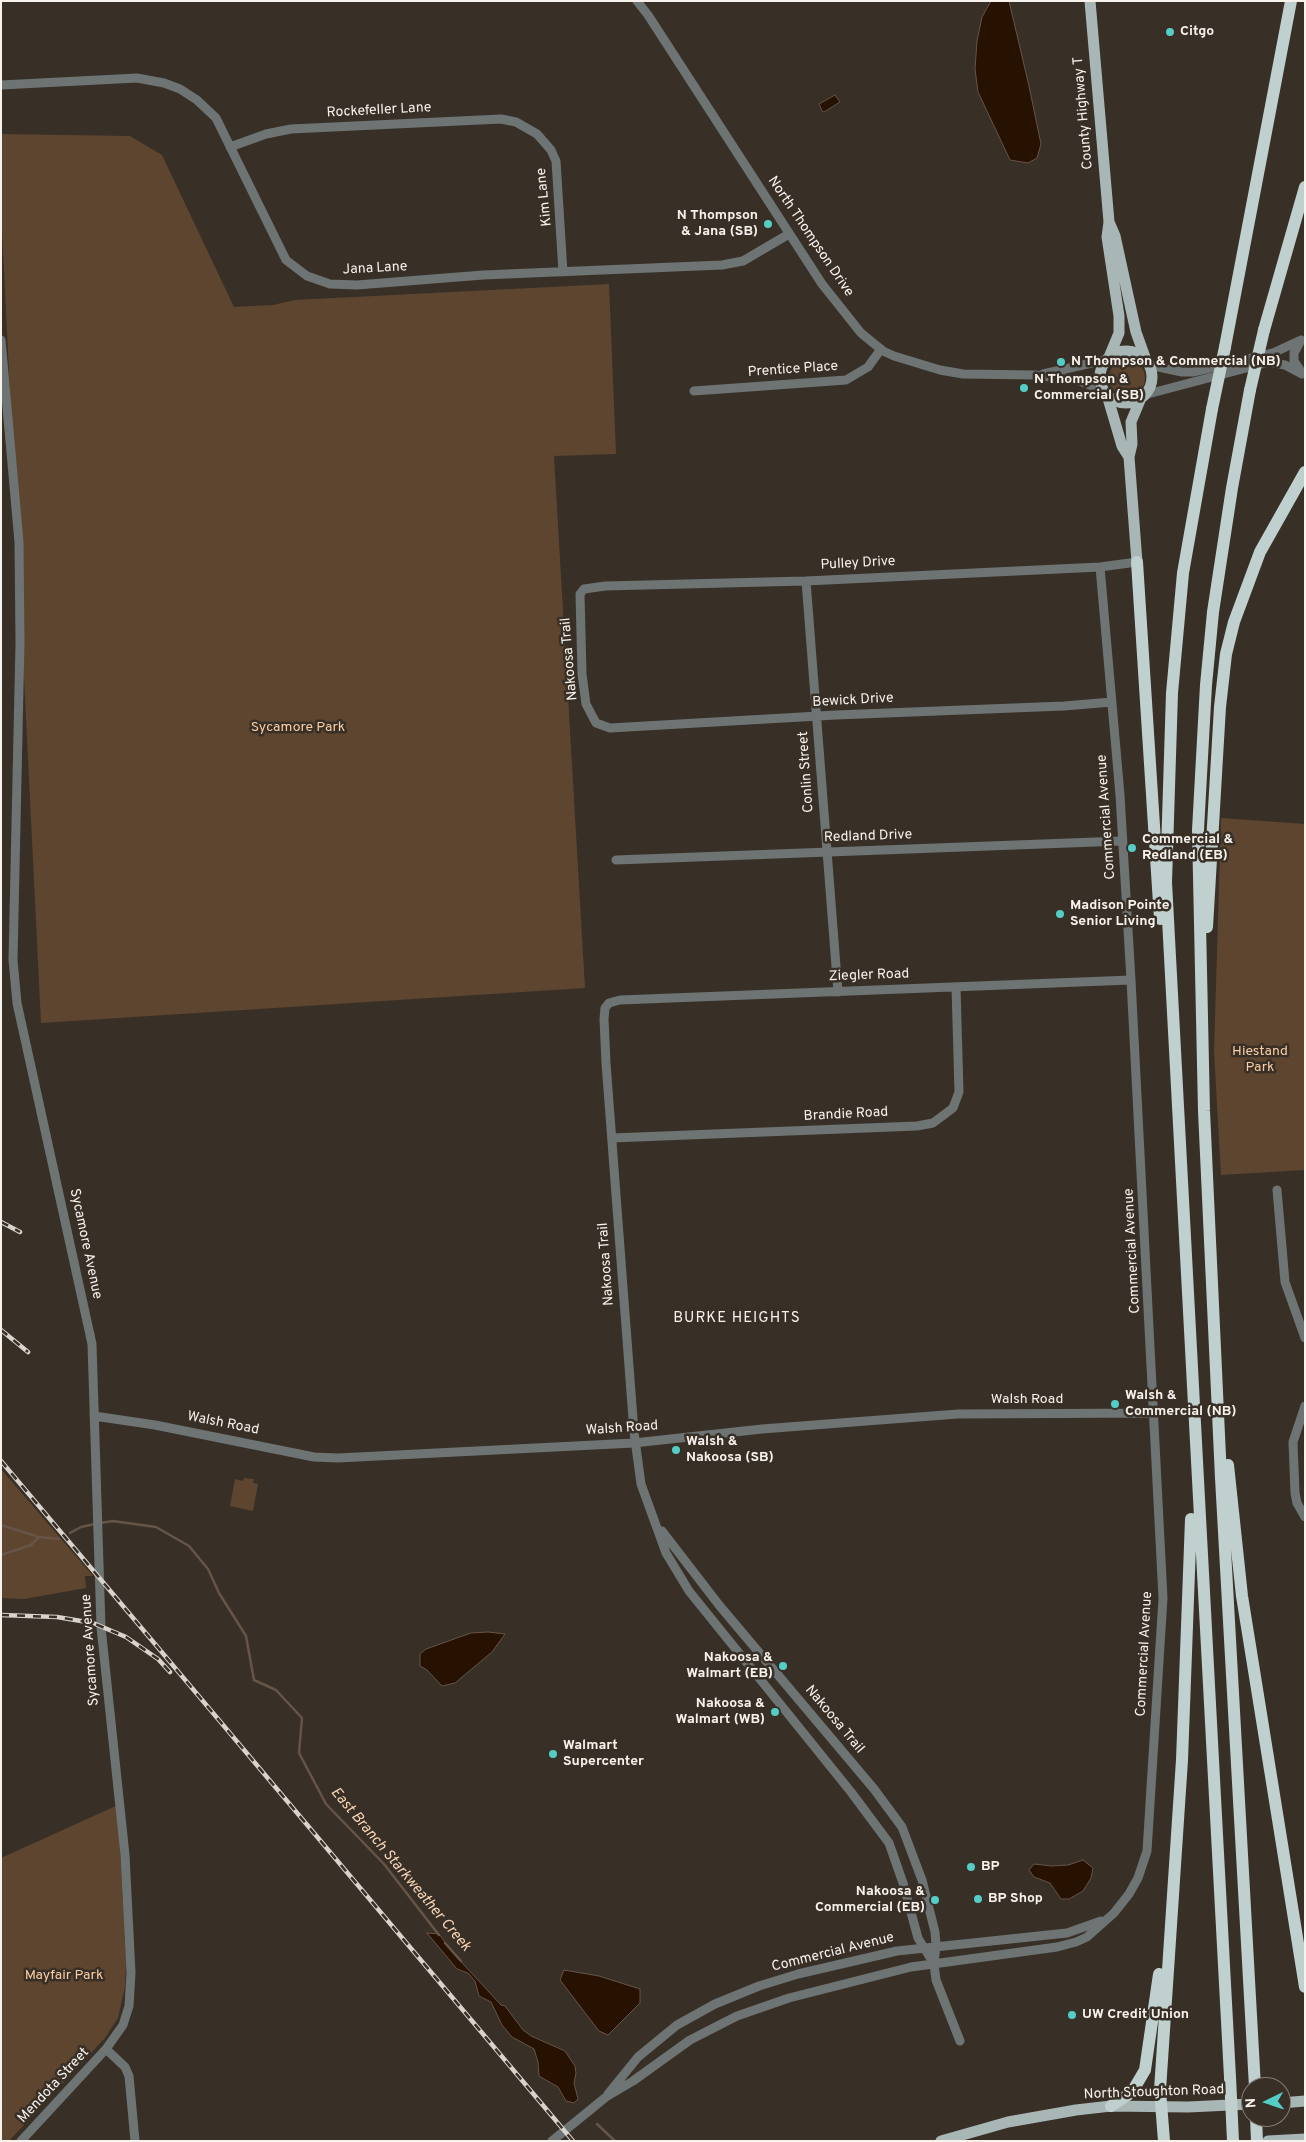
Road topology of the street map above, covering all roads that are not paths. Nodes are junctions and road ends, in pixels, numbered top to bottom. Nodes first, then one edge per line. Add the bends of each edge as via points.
1 (637, 1) edge
2 (1090, 1) edge
3 (1291, 1) edge
4 (1297, 1) edge
5 (1286, 34) junction
6 (1, 85) edge
7 (531, 129) joint
8 (230, 147) junction
9 (1305, 187) edge
10 (1109, 222) junction
11 (789, 234) junction
12 (564, 272) junction
13 (1303, 338) edge
14 (1, 340) edge
15 (881, 349) junction
16 (1107, 358) junction
17 (1148, 362) junction
18 (1304, 374) edge
19 (1035, 375) junction
20 (694, 391) dead end
21 (1106, 393) junction
22 (1143, 397) junction
23 (4, 417) edge
24 (1129, 457) junction
25 (1305, 472) edge
26 (1136, 562) junction
27 (1100, 567) junction
28 (806, 581) junction
29 (581, 591) joint
30 (1112, 702) junction
31 (817, 717) junction
32 (596, 723) joint
33 (1122, 840) junction
34 (827, 852) junction
35 (616, 860) dead end
36 (1132, 980) junction
37 (956, 987) junction
38 (838, 992) junction
39 (609, 1003) joint
40 (1173, 1030) junction
41 (1202, 1057) junction
42 (612, 1138) junction
43 (1277, 1190) dead end
44 (1300, 1308) edge
45 (1305, 1338) edge
46 (1190, 1355) junction
47 (1217, 1386) junction
48 (1305, 1406) edge
49 (1155, 1413) junction
50 (94, 1416) junction
51 (634, 1443) junction
52 (1305, 1517) edge
53 (655, 1520) junction
54 (1170, 1910) junction
55 (1104, 1920) junction
56 (936, 1945) junction
57 (922, 1947) junction
58 (934, 1964) junction
59 (1305, 1988) edge
60 (960, 2041) dead end
61 (106, 2049) junction
62 (1254, 2077) edge
63 (606, 2097) junction
64 (1305, 2102) edge
65 (1291, 2103) edge
66 (1241, 2104) edge
67 (1111, 2106) junction
68 (1160, 2107) junction
69 (1257, 2127) edge
70 (1305, 2139) edge
71 (21, 2141) edge
72 (135, 2141) edge
73 (552, 2141) edge
74 (941, 2141) edge
75 (1164, 2141) edge
76 (1234, 2141) edge
77 (1258, 2141) edge
78 (1268, 2141) edge

1 - 11 street, North Thompson Drive
2 - 10 main road, County Highway T
3 - 5 highway
4 - 5 highway
5 - 40 highway, bridge via 1183,573 1172,693 1166,882
6 - 8 street, Jana Lane via 137,78 164,83 180,89 205,107 216,118
7 - 8 street, Rockefeller Lane via 502,119 291,129
7 - 12 street, Kim Lane via 544,140 556,161
8 - 12 street, Jana Lane via 279,249 286,260 307,276 330,284 357,285
9 - 41 highway, bridge via 1250,390 1213,612 1198,830
10 - 16 main road, County Highway T via 1107,237 1119,324 1117,340
10 - 17 main road, County Highway T via 1136,332
11 - 12 street, Jana Lane via 762,252 737,263
11 - 15 street, North Thompson Drive via 822,284 856,326
13 - 17 street via 1273,353 1193,372
13 - 18 street via 1294,353 1294,361
14 - 23 street, Sycamore Avenue
15 - 19 street, North Thompson Drive via 917,364 963,374
15 - 20 street, Prentice Place via 868,367 846,380
16 - 17 main road via 1126,350 1135,352
16 - 19 street, North Thompson Drive
16 - 21 main road via 1100,373
17 - 22 main road via 1152,380
18 - 22 street via 1269,362
19 - 21 street, North Thompson Drive via 1085,383
21 - 22 main road via 1124,403
21 - 24 main road via 1122,446
22 - 24 main road via 1132,422
23 - 50 street, Sycamore Avenue via 19,542 13,960 17,1003 92,1344
24 - 26 main road
25 - 41 highway via 1260,552 1234,622 1226,654 1210,853
26 - 27 street, Pulley Drive
26 - 40 highway via 1158,896
27 - 28 street, Pulley Drive
27 - 30 street, Commercial Avenue
28 - 29 street, Pulley Drive via 605,586
28 - 31 street, Conlin Street
29 - 32 street, Nakoosa Trail via 582,674 586,704
30 - 31 street, Bewick Drive
30 - 33 street, Commercial Avenue
31 - 32 street, Bewick Drive via 610,728
31 - 34 street, Conlin Street
33 - 34 street, Redland Drive
33 - 36 street, Commercial Avenue
34 - 35 street, Redland Drive
34 - 38 street, Conlin Street
36 - 37 street, Ziegler Road
36 - 49 street, Commercial Avenue
37 - 38 street, Ziegler Road
37 - 42 street, Brandie Road via 959,1092 953,1108 933,1123
38 - 39 street, Ziegler Road
39 - 42 street, Nakoosa Trail via 604,1019
40 - 46 highway
41 - 47 highway
42 - 51 street, Nakoosa Trail
43 - 44 street via 1283,1270
44 - 45 street
46 - 54 highway via 1191,1566 1182,1760
46 - 76 highway, bridge
47 - 59 highway via 1242,1596
47 - 62 highway
48 - 52 street via 1293,1442 1295,1493
49 - 51 street, Walsh Road via 958,1414 762,1429
49 - 55 street, Commercial Avenue via 1163,1607 1146,1851 1133,1889
50 - 51 street, Walsh Road via 262,1445 314,1458
50 - 61 street, Sycamore Avenue via 101,1627 125,1855 131,1973 129,2006 123,2025
51 - 53 street, Nakoosa Trail via 641,1484
53 - 56 street, Nakoosa Trail via 704,1587 891,1810 908,1840 922,1880
53 - 57 street, Nakoosa Trail via 673,1566 704,1612 889,1843
54 - 67 highway via 1145,2070 1132,2092
54 - 68 highway
55 - 56 street, Commercial Avenue via 1067,1933
55 - 58 street, Commercial Avenue via 1088,1937 1066,1945
56 - 57 street, Commercial Avenue
56 - 58 street, Nakoosa Trail
57 - 58 street, Nakoosa Trail
57 - 63 street, Commercial Avenue via 798,1974 715,2004 677,2025 655,2042 638,2057
58 - 60 street, Nakoosa Trail via 938,1987
58 - 63 street, Commercial Avenue via 789,1998 737,2016 690,2040
61 - 71 street, Mendota Street
61 - 72 street via 125,2067 129,2076
63 - 73 street, Commercial Avenue
64 - 65 main road
66 - 68 main road, North Stoughton Road
67 - 68 main road, North Stoughton Road
67 - 74 main road, North Stoughton Road via 1008,2122
68 - 75 highway
69 - 77 highway
70 - 78 main road

